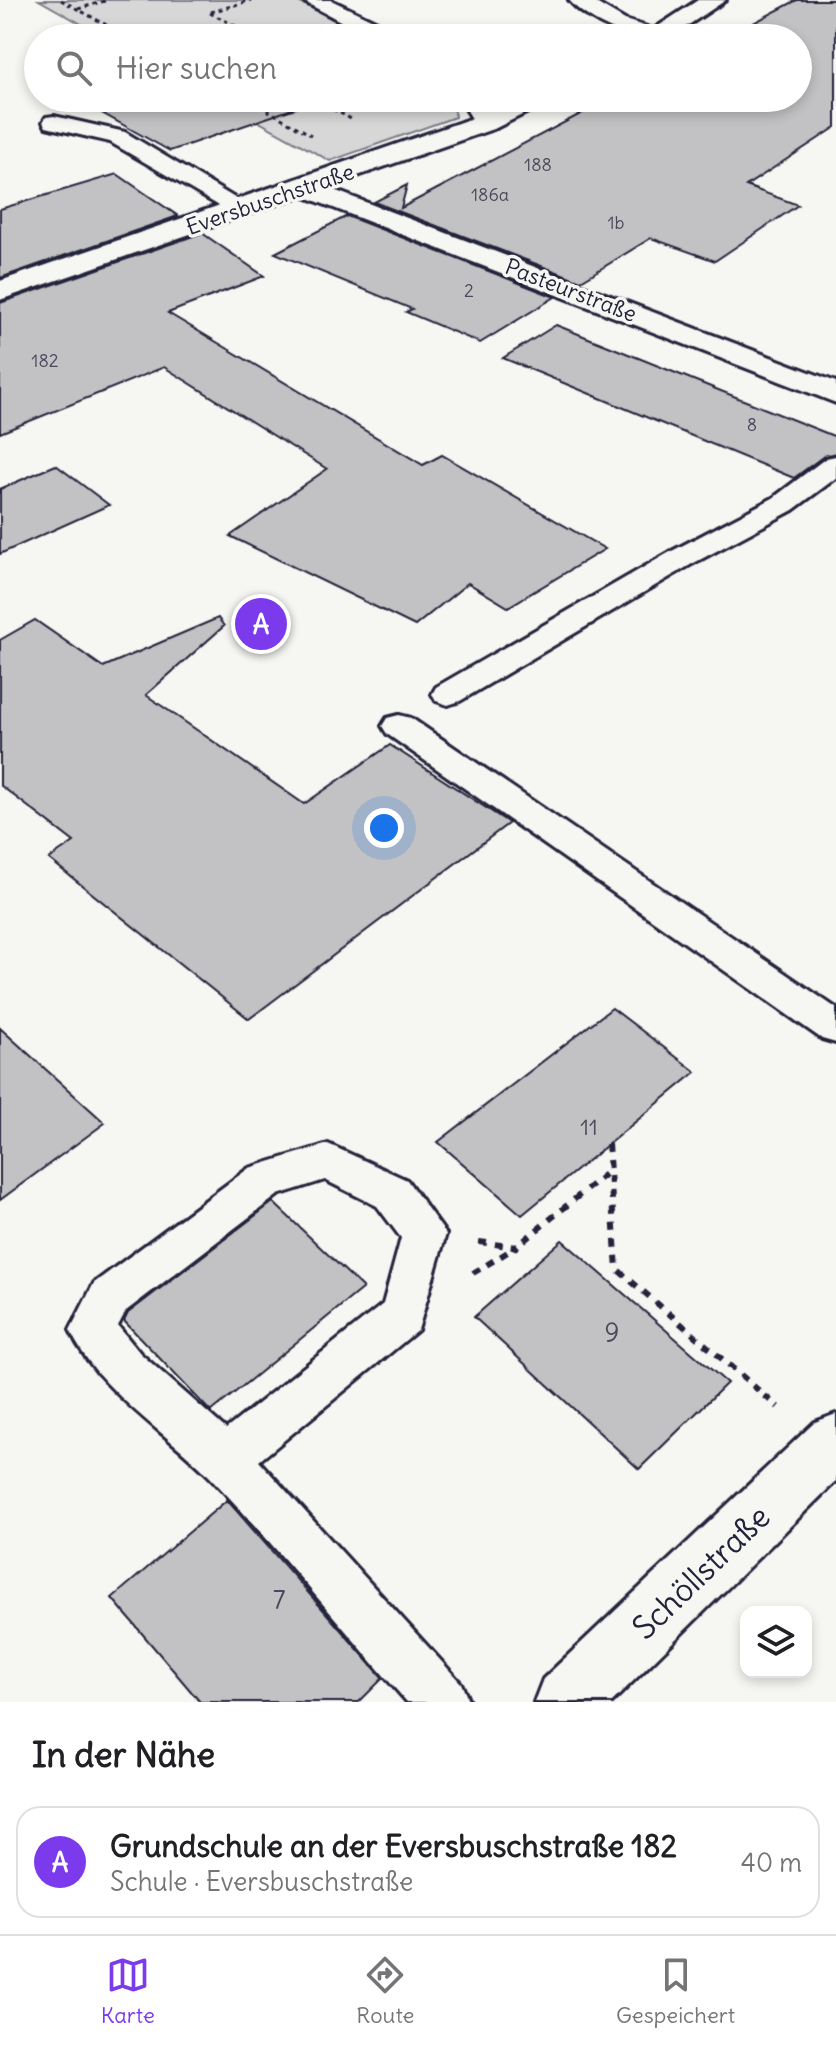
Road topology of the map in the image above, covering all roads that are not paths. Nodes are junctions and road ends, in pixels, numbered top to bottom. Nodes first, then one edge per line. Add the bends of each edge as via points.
1 (313, 0) edge
2 (578, 0) edge
3 (714, 0) edge
4 (362, 24) edge
5 (618, 24) edge
6 (675, 24) edge
7 (481, 112) edge
8 (508, 112) edge
9 (54, 122) dead end
10 (487, 122) junction
11 (305, 187) junction
12 (241, 209) junction
13 (0, 291) edge
14 (836, 393) edge
15 (836, 464) edge
16 (448, 694) dead end
17 (399, 726) dead end
18 (836, 1028) edge
19 (832, 1445) edge
20 (225, 1459) junction
21 (442, 1702) edge
22 (566, 1702) edge

1 - 4 street
2 - 5 lane
3 - 6 street
7 - 10 street
8 - 10 street, Eversbuschstraße
9 - 12 lane via 117,137
10 - 11 street, Eversbuschstraße
11 - 12 street, Eversbuschstraße
11 - 14 street, Pasteurstraße
12 - 13 street, Eversbuschstraße
15 - 16 lane via 783,504
17 - 18 lane
19 - 22 street, Schöllstraße
20 - 20 lane via 402,1316 424,1234 392,1193 328,1162 264,1181 110,1297 93,1330 124,1368
20 - 21 lane

